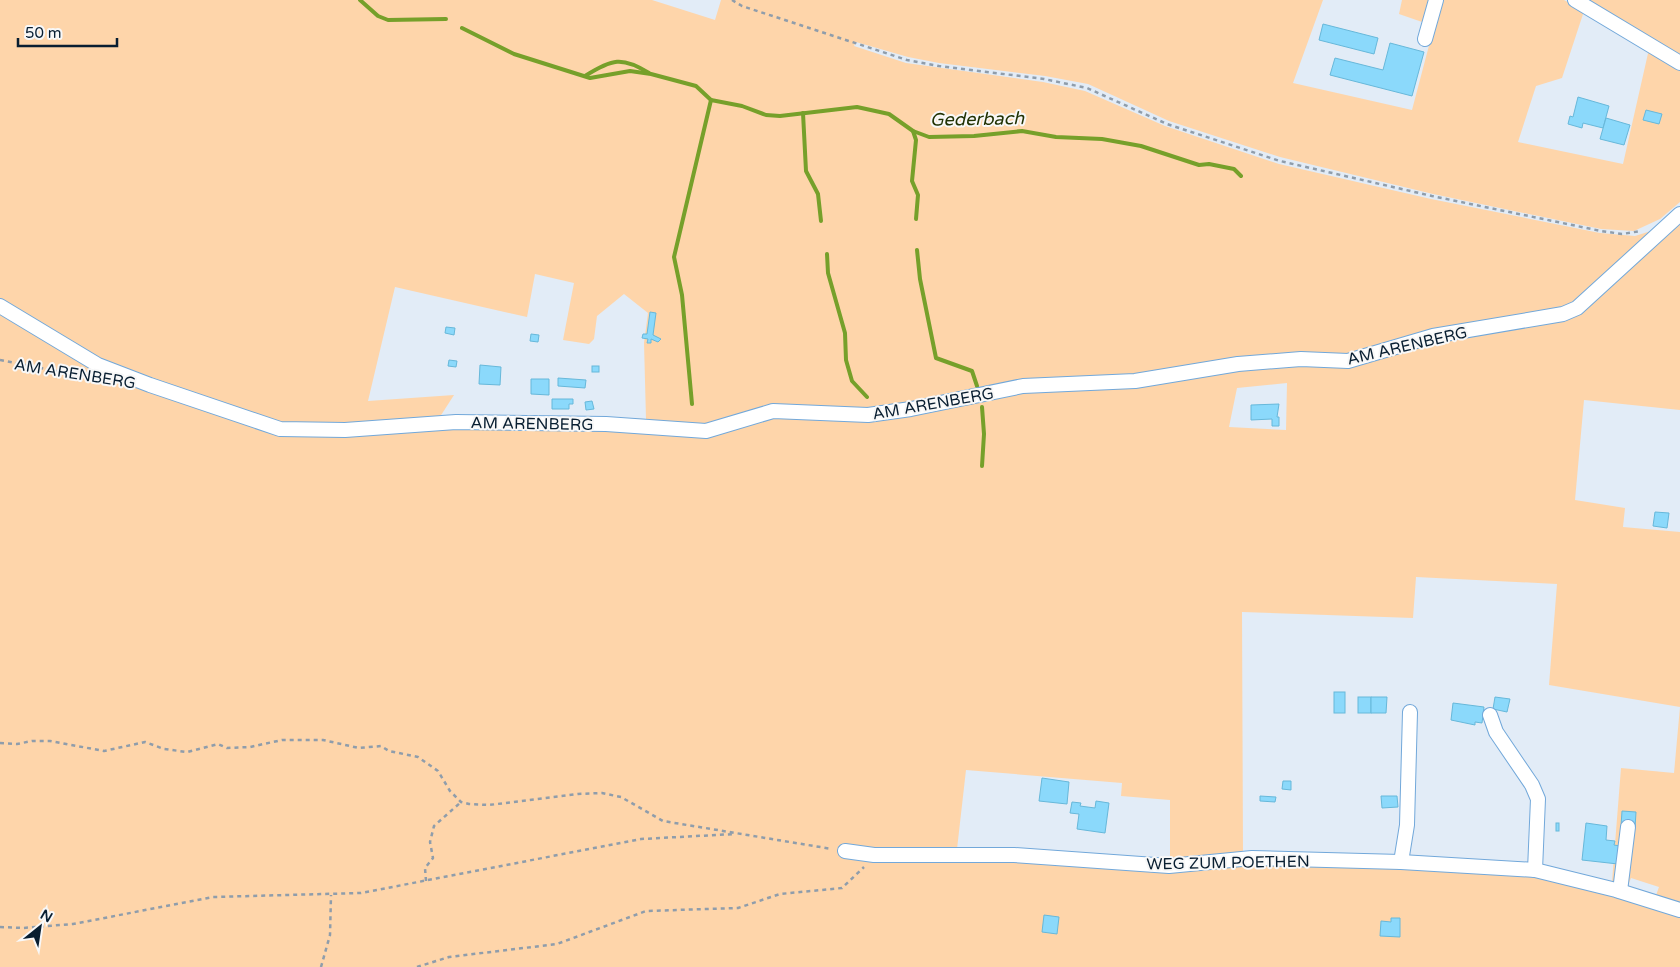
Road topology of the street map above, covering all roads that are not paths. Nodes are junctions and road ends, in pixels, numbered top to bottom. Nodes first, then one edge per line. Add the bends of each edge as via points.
1 (1436, 0) edge
2 (1575, 0) edge
3 (1425, 39) dead end
4 (1680, 63) edge
5 (1680, 214) edge
6 (0, 306) edge
7 (1410, 712) dead end
8 (1490, 715) dead end
9 (1628, 827) dead end
10 (845, 851) road end
11 (1402, 862) junction
12 (1535, 870) junction
13 (1620, 891) junction
14 (1680, 910) edge

1 - 3 street
2 - 4 street
5 - 6 street, AM ARENBERG via 1577,308 1564,314 1433,336 1348,361 1301,359 1238,364 1134,381 1024,386 868,415 772,411 706,431 606,424 456,422 345,430 280,429 98,365
7 - 11 street via 1407,825
8 - 12 street via 1496,732 1538,799
9 - 13 street
10 - 11 street, WEG ZUM POETHEN via 874,855 1014,855 1169,866 1252,858
11 - 12 street, WEG ZUM POETHEN
12 - 13 street, WEG ZUM POETHEN
13 - 14 street, WEG ZUM POETHEN

